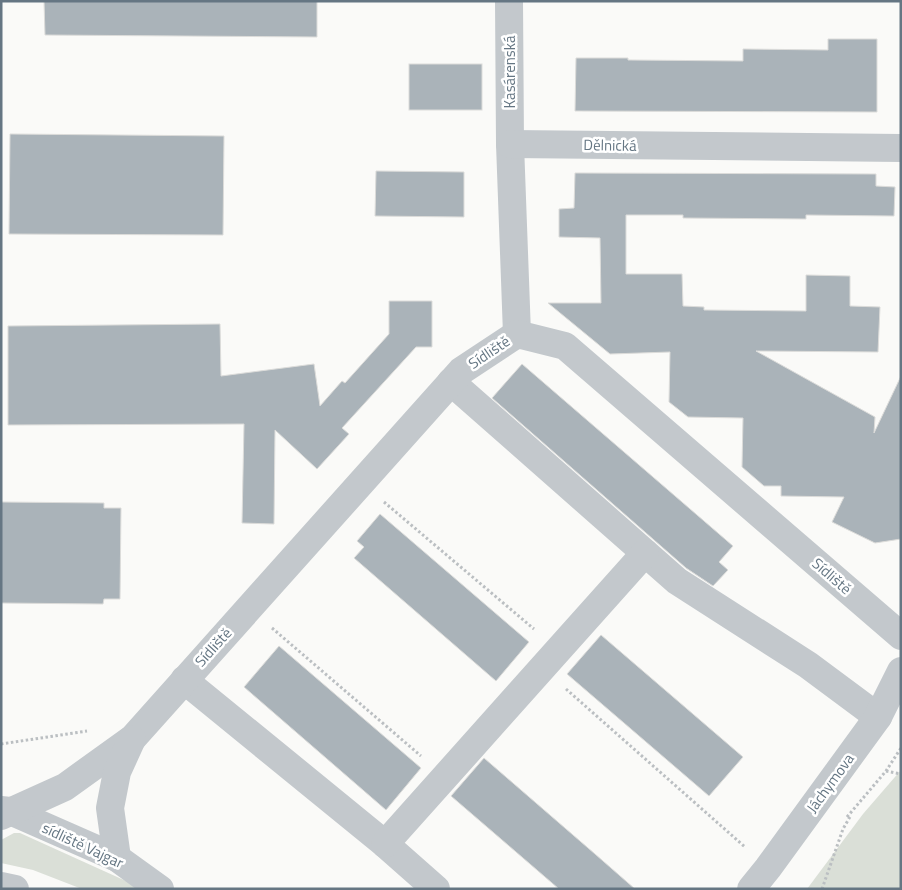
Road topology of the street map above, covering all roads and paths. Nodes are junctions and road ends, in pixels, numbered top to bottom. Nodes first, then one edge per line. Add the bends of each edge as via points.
1 (509, 1) edge
2 (510, 144) junction
3 (901, 148) edge
4 (517, 334) junction
5 (451, 382) junction
6 (383, 502) dead end
7 (645, 553) junction
8 (269, 626) dead end
9 (901, 636) edge
10 (558, 649) junction
11 (901, 671) edge
12 (184, 680) junction
13 (559, 683) dead end
14 (878, 717) junction
15 (89, 730) dead end
16 (133, 738) junction
17 (1, 744) edge
18 (901, 748) edge
19 (901, 774) edge
20 (445, 776) junction
21 (856, 806) dead end
22 (4, 812) edge
23 (385, 844) junction
24 (750, 852) dead end
25 (117, 858) junction
26 (1, 886) edge
27 (14, 889) edge
28 (160, 889) edge
29 (436, 889) edge
30 (751, 889) edge
31 (822, 889) edge

1 - 2 street, Kasárenská
2 - 3 street, Dělnická
2 - 4 street
4 - 5 street, Sídliště via 461,370
4 - 9 street, Sídliště via 565,346
5 - 7 street
5 - 12 street, Sídliště
6 - 10 path
7 - 10 street
7 - 14 street via 677,581 808,665
8 - 20 path
10 - 20 street
11 - 14 street, Jáchymova
12 - 16 street, Sídliště
12 - 23 street
13 - 24 path
14 - 30 street, Jáchymova
15 - 17 path
16 - 22 street via 65,787
16 - 25 street via 116,772 110,808
18 - 19 path via 886,771
20 - 23 street
21 - 31 path via 843,829
22 - 25 street, sídliště Vajgar
23 - 29 street
25 - 28 street, sídliště Vajgar
26 - 27 street

